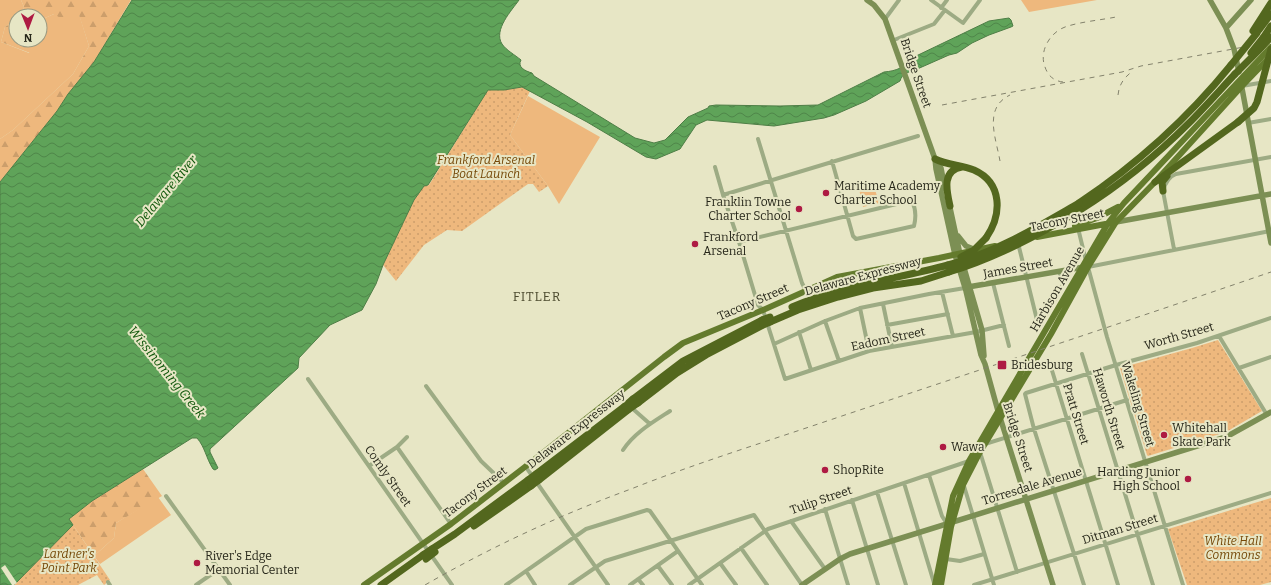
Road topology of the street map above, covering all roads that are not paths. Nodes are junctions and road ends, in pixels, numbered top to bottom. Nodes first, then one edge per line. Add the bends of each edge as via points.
1 (867, 0) edge
2 (899, 0) edge
3 (931, 0) edge
4 (947, 0) edge
5 (980, 0) edge
6 (1210, 0) edge
7 (1251, 0) edge
8 (1271, 3) edge
9 (943, 9) junction
10 (1271, 14) edge
11 (885, 19) junction
12 (1271, 26) edge
13 (1226, 28) junction
14 (1258, 34) junction
15 (1271, 37) edge
16 (894, 40) junction
17 (1271, 48) edge
18 (1271, 57) edge
19 (1235, 74) junction
20 (1271, 81) edge
21 (1241, 83) junction
22 (1271, 119) edge
23 (1248, 123) junction
24 (918, 136) dead end
25 (758, 139) dead end
26 (1161, 144) junction
27 (1271, 157) edge
28 (935, 160) junction
29 (1256, 160) junction
30 (832, 161) junction
31 (1181, 164) junction
32 (715, 167) dead end
33 (964, 167) junction
34 (771, 180) junction
35 (1155, 182) junction
36 (1163, 191) junction
37 (1271, 194) edge
38 (723, 195) junction
39 (1262, 196) junction
40 (1124, 203) junction
41 (950, 206) junction
42 (1079, 206) junction
43 (1167, 213) junction
44 (847, 216) junction
45 (1116, 222) junction
46 (1108, 223) junction
47 (1078, 228) junction
48 (956, 229) junction
49 (786, 230) junction
50 (1062, 231) junction
51 (1270, 231) edge
52 (1017, 241) junction
53 (739, 242) junction
54 (1271, 244) edge
55 (1174, 249) junction
56 (976, 250) junction
57 (958, 254) junction
58 (1086, 260) junction
59 (948, 267) junction
60 (1085, 267) junction
61 (1059, 272) junction
62 (1026, 277) junction
63 (992, 283) junction
64 (968, 287) junction
65 (806, 291) junction
66 (942, 292) junction
67 (883, 304) junction
68 (860, 308) junction
69 (763, 310) junction
70 (948, 314) junction
71 (1271, 318) edge
72 (766, 321) junction
73 (825, 321) junction
74 (1004, 325) junction
75 (887, 326) junction
76 (982, 330) junction
77 (799, 332) junction
78 (976, 332) junction
79 (953, 336) junction
80 (1219, 336) junction
81 (774, 344) junction
82 (1009, 346) dead end
83 (892, 347) junction
84 (869, 351) junction
85 (1082, 354) dead end
86 (1271, 357) edge
87 (838, 361) junction
88 (985, 364) junction
89 (1050, 364) dead end
90 (1116, 365) junction
91 (1239, 368) junction
92 (811, 370) junction
93 (1088, 373) junction
94 (308, 379) dead end
95 (1056, 383) junction
96 (426, 386) dead end
97 (616, 394) junction
98 (1127, 400) junction
99 (1099, 409) junction
100 (998, 411) junction
101 (670, 412) dead end
102 (1269, 413) edge
103 (1000, 417) junction
104 (1066, 419) junction
105 (650, 424) junction
106 (1034, 429) junction
107 (407, 437) dead end
108 (1007, 437) junction
109 (985, 444) junction
110 (397, 447) junction
111 (979, 449) junction
112 (623, 450) dead end
113 (972, 462) junction
114 (1146, 462) junction
115 (369, 466) junction
116 (526, 467) junction
117 (1118, 471) junction
118 (929, 474) junction
119 (1085, 480) junction
120 (504, 483) junction
121 (904, 483) junction
122 (963, 485) junction
123 (1054, 490) junction
124 (877, 492) junction
125 (1271, 494) edge
126 (166, 496) dead end
127 (1027, 498) junction
128 (852, 500) junction
129 (997, 508) junction
130 (825, 509) junction
131 (973, 516) junction
132 (791, 520) junction
133 (950, 523) junction
134 (451, 524) junction
135 (1166, 526) junction
136 (765, 531) junction
137 (919, 533) junction
138 (1137, 534) junction
139 (574, 537) junction
140 (671, 541) junction
141 (892, 541) junction
142 (422, 544) junction
143 (1105, 544) junction
144 (741, 548) junction
145 (867, 549) junction
146 (678, 551) junction
147 (984, 554) junction
148 (1074, 554) junction
149 (425, 557) junction
150 (840, 559) junction
151 (946, 559) junction
152 (1046, 562) junction
153 (720, 563) junction
154 (658, 566) junction
155 (596, 568) junction
156 (218, 569) junction
157 (825, 569) junction
158 (526, 571) junction
159 (1017, 572) junction
160 (638, 579) junction
161 (698, 579) junction
162 (993, 580) junction
163 (196, 585) edge
164 (230, 585) edge
165 (364, 585) edge
166 (381, 585) edge
167 (390, 585) edge
168 (452, 585) edge
169 (506, 585) edge
170 (535, 585) edge
171 (570, 585) edge
172 (608, 585) edge
173 (630, 585) edge
174 (643, 585) edge
175 (672, 585) edge
176 (689, 585) edge
177 (702, 585) edge
178 (736, 585) edge
179 (767, 585) edge
180 (802, 585) edge
181 (848, 585) edge
182 (878, 585) edge
183 (906, 585) edge
184 (935, 585) edge
185 (941, 585) edge
186 (974, 585) edge
187 (994, 585) edge
188 (1053, 585) edge
189 (1084, 585) edge
190 (1118, 585) edge
191 (1153, 585) edge
192 (1183, 585) edge

1 - 11 main road, Bridge Street
2 - 11 street
3 - 9 street
4 - 9 street
5 - 9 street via 963,23
6 - 13 main road
7 - 13 main road
8 - 14 highway
9 - 16 street via 934,24
10 - 14 highway, Delaware Expressway
11 - 16 main road, Bridge Street
12 - 14 highway, Delaware Expressway
13 - 21 main road via 1234,49
14 - 19 highway, Delaware Expressway, bridge
14 - 26 highway, Delaware Expressway, bridge
15 - 19 highway, bridge
16 - 28 main road, Bridge Street
17 - 21 main road, Harbison Avenue
17 - 31 highway, bridge via 1258,102 1254,108
18 - 21 main road, Harbison Avenue
19 - 26 highway, Delaware Expressway via 1190,122
20 - 21 street
21 - 23 main road
21 - 35 main road, Harbison Avenue
21 - 40 main road, Harbison Avenue
22 - 23 street
23 - 29 main road
24 - 30 street
25 - 34 street
26 - 42 highway, Delaware Expressway
26 - 42 highway, Delaware Expressway via 1153,156 1116,186
27 - 29 street
28 - 33 highway
28 - 41 main road, Bridge Street via 940,168
28 - 57 main road, Bridge Street
29 - 36 street via 1173,175
29 - 39 main road
30 - 34 street
30 - 44 street
31 - 35 highway
31 - 36 highway via 1163,180
32 - 38 street
33 - 41 highway via 955,169 948,176
33 - 59 highway, bridge via 982,175 991,185 998,203 996,217 990,232 978,247
34 - 38 street
34 - 49 street
35 - 45 main road, Harbison Avenue
36 - 43 street
37 - 39 main road, Tacony Street
38 - 53 street
39 - 43 main road, Tacony Street
39 - 51 main road
40 - 46 main road, Harbison Avenue
40 - 50 main road via 1098,218
41 - 48 main road, Bridge Street
42 - 59 highway, Delaware Expressway, bridge via 982,254
43 - 45 main road, Tacony Street
43 - 55 street
44 - 44 street via 856,239 914,226 916,217 910,201
44 - 49 street
45 - 46 main road, Tacony Street
45 - 60 main road, Harbison Avenue
46 - 47 main road, Tacony Street
46 - 58 main road, Harbison Avenue
47 - 50 main road, Tacony Street
47 - 58 street
48 - 56 main road via 965,245
48 - 57 main road, Bridge Street
49 - 53 street
49 - 65 street
50 - 52 main road, Tacony Street
51 - 54 main road
51 - 55 street, James Street
52 - 56 main road, Tacony Street
52 - 62 street
53 - 69 street via 758,305
55 - 60 street, James Street
56 - 57 main road, Tacony Street
57 - 64 main road, Bridge Street
57 - 65 main road, Tacony Street via 837,277
58 - 60 main road, Harbison Avenue
59 - 72 highway, Delaware Expressway via 829,294 798,304
59 - 72 highway, Delaware Expressway via 921,281 873,288 838,297
60 - 61 main road, James Street
60 - 90 street, Wakeling Street
60 - 100 main road, Harbison Avenue
60 - 103 main road, Harbison Avenue via 1051,334
61 - 62 main road, James Street
61 - 62 street via 1063,285 1039,328
62 - 63 main road, James Street
63 - 64 main road, James Street
63 - 74 street
64 - 66 street, James Street
64 - 76 main road, Bridge Street
64 - 78 main road, Bridge Street
65 - 69 main road, Tacony Street
66 - 67 street, James Street
66 - 70 street
67 - 68 street, James Street
67 - 75 street
68 - 73 street, James Street
68 - 84 street
69 - 81 street
69 - 97 main road, Tacony Street via 678,346
70 - 75 street
70 - 79 street
71 - 80 street, Worth Street
72 - 149 highway, Delaware Expressway, bridge via 676,373 530,483
73 - 77 street, James Street
73 - 87 street
74 - 76 street, Eadom Street
74 - 82 street
75 - 83 street
76 - 78 street, Eadom Street
76 - 88 main road, Bridge Street
77 - 81 street, James Street
77 - 92 street
78 - 79 street, Eadom Street
78 - 88 main road, Bridge Street
79 - 83 street, Eadom Street
80 - 90 street, Worth Street
80 - 91 street
81 - 92 street, Eadom Street via 785,379
83 - 84 street, Eadom Street
84 - 87 street, Eadom Street
85 - 93 street, Haworth Street
86 - 91 street
87 - 92 street, Eadom Street
88 - 100 main road, Bridge Street
89 - 95 street, Pratt Street
90 - 93 street, Worth Street
90 - 98 street, Wakeling Street
91 - 102 street
93 - 95 street, Worth Street
93 - 99 street, Haworth Street
94 - 115 street, Comly Street
95 - 104 street, Pratt Street
95 - 106 street, Worth Street via 1025,394
96 - 120 street via 481,461
97 - 105 street
97 - 116 main road, Tacony Street
98 - 99 street
98 - 114 street, Wakeling Street
99 - 104 street
99 - 117 street, Haworth Street
100 - 103 main road, Bridge Street
100 - 111 main road, Harbison Avenue
101 - 105 street
102 - 114 main road, Torresdale Avenue via 1226,437
103 - 108 main road, Bridge Street
103 - 109 main road, Harbison Avenue
104 - 106 street
104 - 119 street, Pratt Street
105 - 112 street
106 - 108 street
106 - 123 street
107 - 110 street
108 - 109 street
108 - 127 main road, Bridge Street
109 - 111 main road, Harbison Avenue
110 - 115 street
110 - 134 street
111 - 113 main road, Harbison Avenue
111 - 129 street
113 - 118 street, Tulip Street
113 - 122 main road, Harbison Avenue
113 - 133 main road, Harbison Avenue via 953,496
114 - 117 main road, Torresdale Avenue
114 - 135 street, Wakeling Street
115 - 142 street, Comly Street
116 - 120 main road, Tacony Street
116 - 139 street
117 - 119 main road, Torresdale Avenue
117 - 138 street, Haworth Street
118 - 121 street, Tulip Street
118 - 133 street via 942,516
119 - 123 main road, Torresdale Avenue
119 - 143 street, Pratt Street
120 - 134 main road, Tacony Street
121 - 124 street, Tulip Street
121 - 137 street
122 - 131 street
122 - 133 main road, Harbison Avenue
123 - 127 main road, Torresdale Avenue
123 - 148 street
124 - 128 street, Tulip Street
124 - 141 street
125 - 135 street, Ditman Street
126 - 156 street
127 - 129 main road, Torresdale Avenue
127 - 152 main road, Bridge Street
128 - 130 street, Tulip Street
128 - 145 street
129 - 131 main road, Torresdale Avenue
129 - 159 street
130 - 132 street, Tulip Street
130 - 150 street
131 - 133 main road, Torresdale Avenue
131 - 147 street
132 - 136 street, Tulip Street
132 - 157 street
133 - 137 main road, Torresdale Avenue
133 - 151 main road, Harbison Avenue
133 - 184 main road, Harbison Avenue
134 - 142 main road, Tacony Street
135 - 138 street, Ditman Street
135 - 192 street, Wakeling Street
136 - 140 street via 754,515
136 - 144 street, Tulip Street
136 - 180 street
137 - 141 main road, Torresdale Avenue
137 - 184 street
138 - 143 street, Ditman Street
138 - 191 street, Haworth Street
139 - 140 street via 586,529 647,510
139 - 155 street
139 - 158 street
140 - 146 street
140 - 155 street via 605,561
141 - 145 main road, Torresdale Avenue
141 - 183 street
142 - 165 main road, Tacony Street
142 - 168 street, Comly Street
143 - 148 street, Ditman Street
143 - 190 street, Pratt Street
144 - 153 street, Tulip Street
144 - 179 street
145 - 150 main road, Torresdale Avenue
145 - 182 street
146 - 154 street
146 - 161 street
147 - 151 street via 960,561
147 - 162 street
148 - 152 street, Ditman Street
148 - 189 street
149 - 166 highway, Delaware Expressway
149 - 167 highway, Delaware Expressway
150 - 157 main road, Torresdale Avenue
150 - 181 street
151 - 185 main road, Harbison Avenue
152 - 159 street, Ditman Street
152 - 188 main road, Bridge Street
153 - 161 street, Tulip Street
153 - 178 street
154 - 160 street
154 - 175 street
155 - 171 street
155 - 172 street
156 - 163 street
156 - 164 street
157 - 180 main road, Torresdale Avenue
158 - 169 street
158 - 170 street
159 - 162 street, Ditman Street
160 - 173 street
160 - 174 street
161 - 176 street, Tulip Street
161 - 177 street
162 - 186 street, Ditman Street
162 - 187 street

